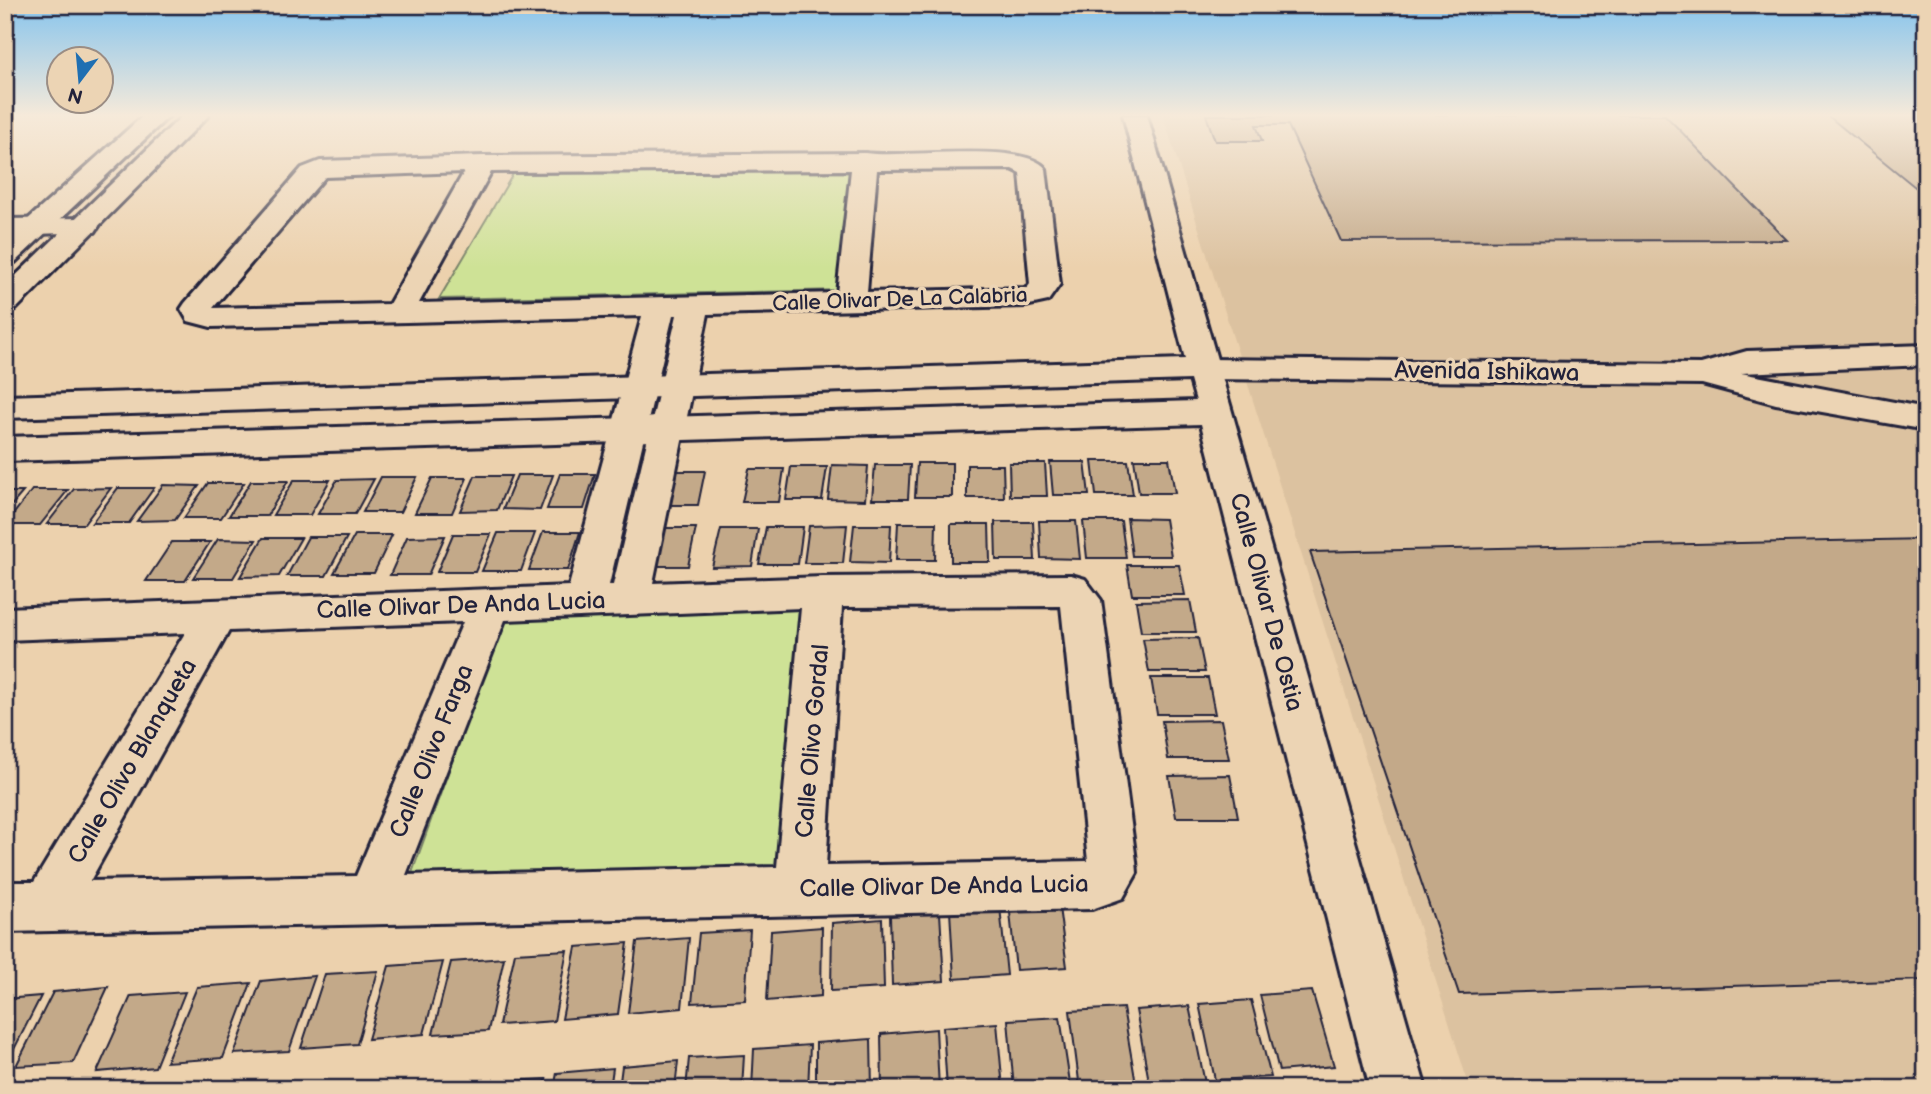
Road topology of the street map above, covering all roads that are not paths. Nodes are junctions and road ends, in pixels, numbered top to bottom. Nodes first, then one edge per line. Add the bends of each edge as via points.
1 (99, 166) edge
2 (145, 166) edge
3 (433, 166) edge
4 (481, 166) edge
5 (864, 166) edge
6 (1030, 166) edge
7 (1149, 166) edge
8 (76, 234) junction
9 (14, 239) edge
10 (850, 300) junction
11 (5, 303) edge
12 (694, 306) junction
13 (660, 307) junction
14 (400, 311) junction
15 (1926, 355) edge
16 (1205, 369) junction
17 (1702, 374) junction
18 (678, 383) junction
19 (640, 384) junction
20 (5, 407) edge
21 (1216, 412) junction
22 (1926, 419) edge
23 (669, 429) junction
24 (629, 430) junction
25 (5, 449) edge
26 (823, 592) junction
27 (629, 599) junction
28 (585, 600) junction
29 (491, 603) junction
30 (217, 616) junction
31 (5, 624) edge
32 (800, 890) junction
33 (371, 900) junction
34 (26, 906) edge
35 (1398, 1089) edge

1 - 9 street
2 - 8 street
3 - 14 street, Calle Olivar De La Calabria via 315,171 196,309 211,318
4 - 14 street
5 - 10 street
6 - 10 street, Calle Olivar De La Calabria via 1045,284 1037,295
7 - 16 street, Calle Olivar De Ostia
8 - 9 street
8 - 11 street
10 - 12 street, Calle Olivar De La Calabria
12 - 13 street, Calle Olivar De La Calabria
12 - 18 street
13 - 14 street, Calle Olivar De La Calabria
13 - 19 street
15 - 17 street, Avenida Ishikawa via 1747,361
16 - 17 street, Avenida Ishikawa
16 - 18 street, Avenida Ishikawa
16 - 21 street, Calle Olivar De Ostia
17 - 22 street, Avenida Ishikawa via 1776,393
18 - 19 street, Avenida Ishikawa
18 - 23 street
19 - 20 street, Avenida Ishikawa
19 - 24 street
21 - 23 street
21 - 35 street, Calle Olivar De Ostia
23 - 24 street
23 - 27 street
24 - 25 street
24 - 28 street
26 - 27 street, Calle Olivar De Anda Lucia
26 - 32 street, Calle Olivo Gordal
26 - 32 street, Calle Olivar De Anda Lucia via 1059,590 1077,594 1112,861 1105,881 1093,885
27 - 28 street, Calle Olivar De Anda Lucia
28 - 29 street, Calle Olivar De Anda Lucia
29 - 30 street, Calle Olivar De Anda Lucia
29 - 33 street, Calle Olivo Farga
30 - 31 street, Calle Olivar De Anda Lucia
30 - 34 street, Calle Olivo Blanqueta
32 - 33 street, Calle Olivar De Anda Lucia
33 - 34 street, Calle Olivar De Anda Lucia

